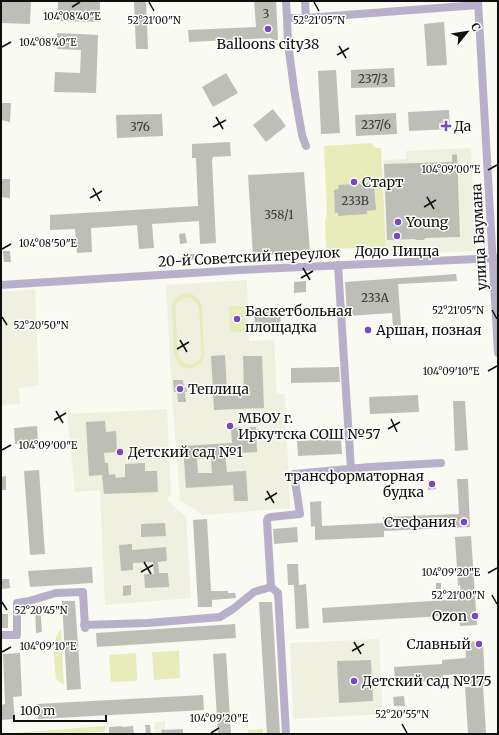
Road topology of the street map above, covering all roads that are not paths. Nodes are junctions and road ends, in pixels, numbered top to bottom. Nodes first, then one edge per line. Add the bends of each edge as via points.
1 (286, 1) edge
2 (305, 1) edge
3 (478, 3) edge
4 (287, 18) junction
5 (306, 18) junction
6 (306, 146) dead end
7 (495, 258) edge
8 (338, 265) junction
9 (1, 285) edge
10 (498, 353) edge
11 (441, 463) dead end
12 (351, 469) junction
13 (270, 587) junction
14 (1, 635) edge
15 (286, 734) edge

1 - 4 street
2 - 5 street
3 - 5 street
3 - 7 street, улица Баумана
4 - 5 street
4 - 6 street via 294,90
7 - 8 street, 20-й Советский переулок
7 - 10 street, улица Баумана
8 - 9 street, 20-й Советский переулок
8 - 12 street
11 - 12 street
12 - 13 street via 294,474 300,514 271,517 266,521
13 - 14 street via 254,592 233,610 220,617 85,627 83,592 56,593 17,603 17,635
13 - 15 street via 278,593

